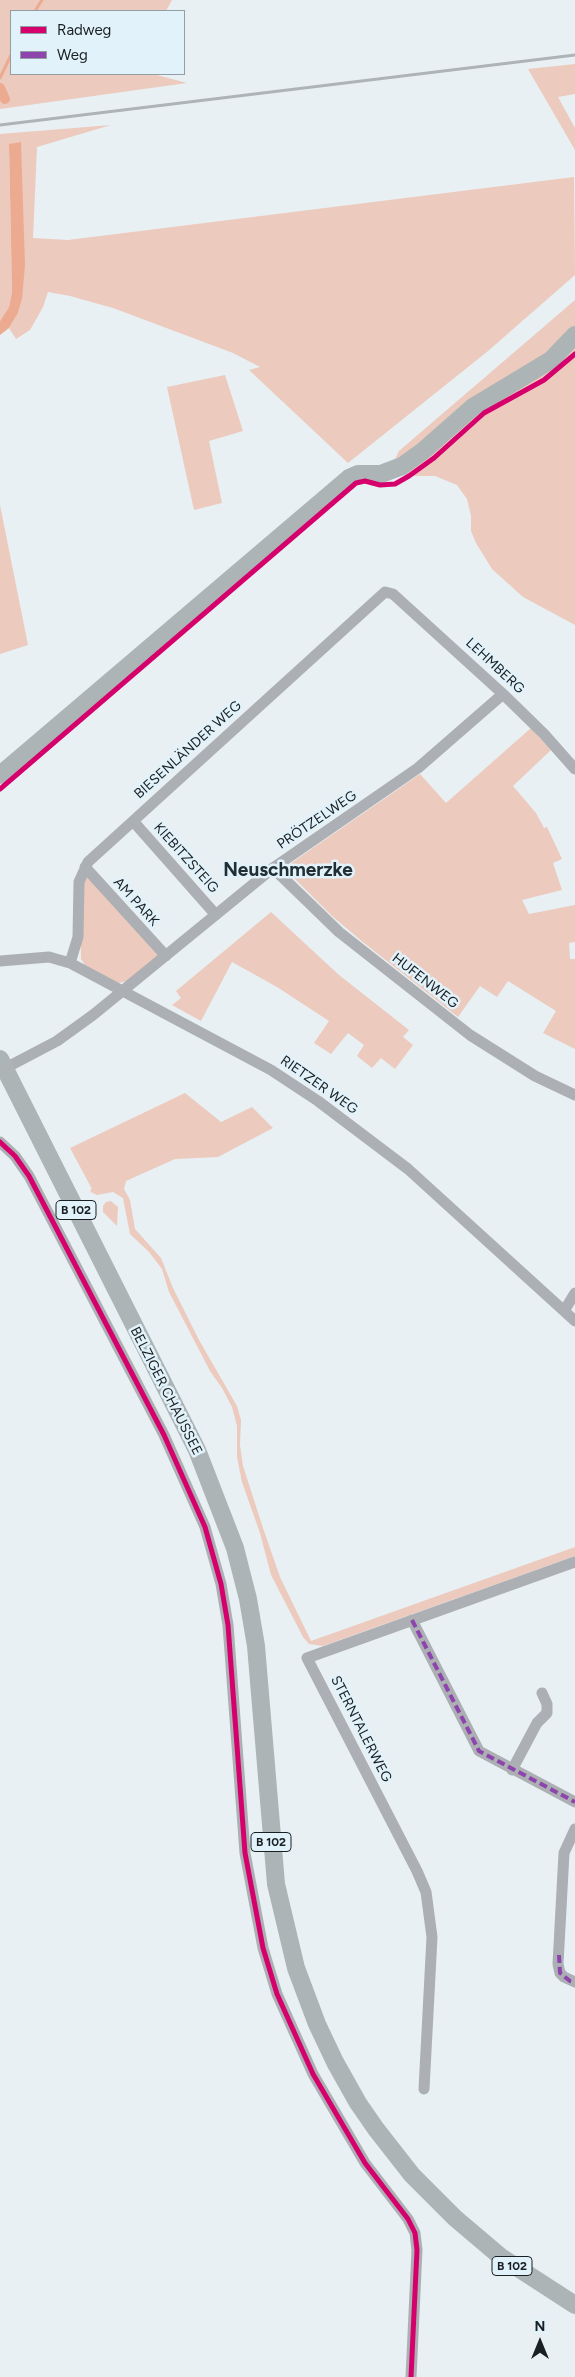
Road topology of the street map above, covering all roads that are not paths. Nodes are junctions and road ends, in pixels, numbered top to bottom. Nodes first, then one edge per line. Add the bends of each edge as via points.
1 (575, 335) edge
2 (388, 592) joint
3 (503, 694) junction
4 (575, 770) edge
5 (0, 776) edge
6 (133, 821) junction
7 (85, 867) junction
8 (273, 868) junction
9 (216, 914) junction
10 (166, 956) junction
11 (0, 961) edge
12 (70, 963) junction
13 (123, 990) junction
14 (1, 1071) edge
15 (575, 1095) edge
16 (0, 1142) edge
17 (575, 1293) edge
18 (564, 1311) junction
19 (575, 1321) edge
20 (575, 1562) edge
21 (412, 1620) junction
22 (542, 1693) dead end
23 (512, 1770) junction
24 (575, 1802) edge
25 (575, 1829) edge
26 (575, 1982) edge
27 (424, 2089) dead end
28 (575, 2305) edge
29 (411, 2377) edge

1 - 5 main road via 551,360 468,410 402,466 381,474 358,474 349,478
2 - 3 street, LEHMBERG
2 - 6 street, BIESENLÄNDER WEG via 382,594
3 - 4 street, LEHMBERG
3 - 8 street, PRÖTZELWEG via 400,781
6 - 7 street, BIESENLÄNDER WEG
6 - 9 street, KIEBITZSTEIG
7 - 10 street, AM PARK
7 - 12 street, BIESENLÄNDER WEG via 78,882 78,937
8 - 9 street, PRÖTZELWEG
8 - 15 street, HUFENWEG via 339,932 470,1036 535,1076
9 - 10 street, PRÖTZELWEG
10 - 13 street, PRÖTZELWEG
11 - 12 street, RIETZER WEG via 49,957
12 - 13 street, RIETZER WEG
13 - 14 street, PRÖTZELWEG via 78,1027
13 - 18 street, RIETZER WEG via 247,1055 318,1101 408,1169
14 - 28 main road, BELZIGER CHAUSSEE / B 102 via 197,1450 235,1548 248,1599 259,1671 276,1884 296,1968 317,2024 358,2102 412,2175 489,2248 528,2277
16 - 29 street via 29,1176 164,1434 205,1527 228,1625 244,1853 258,1925 269,1970 313,2074 361,2157 412,2225 418,2250
17 - 18 street
18 - 19 street, RIETZER WEG
20 - 21 street, STERNTALERWEG
21 - 23 street via 476,1747 482,1754
21 - 27 street, STERNTALERWEG via 307,1658 426,1892 432,1937
22 - 23 street via 547,1713 537,1723
23 - 24 street
25 - 26 street via 564,1853 558,1964 564,1978

